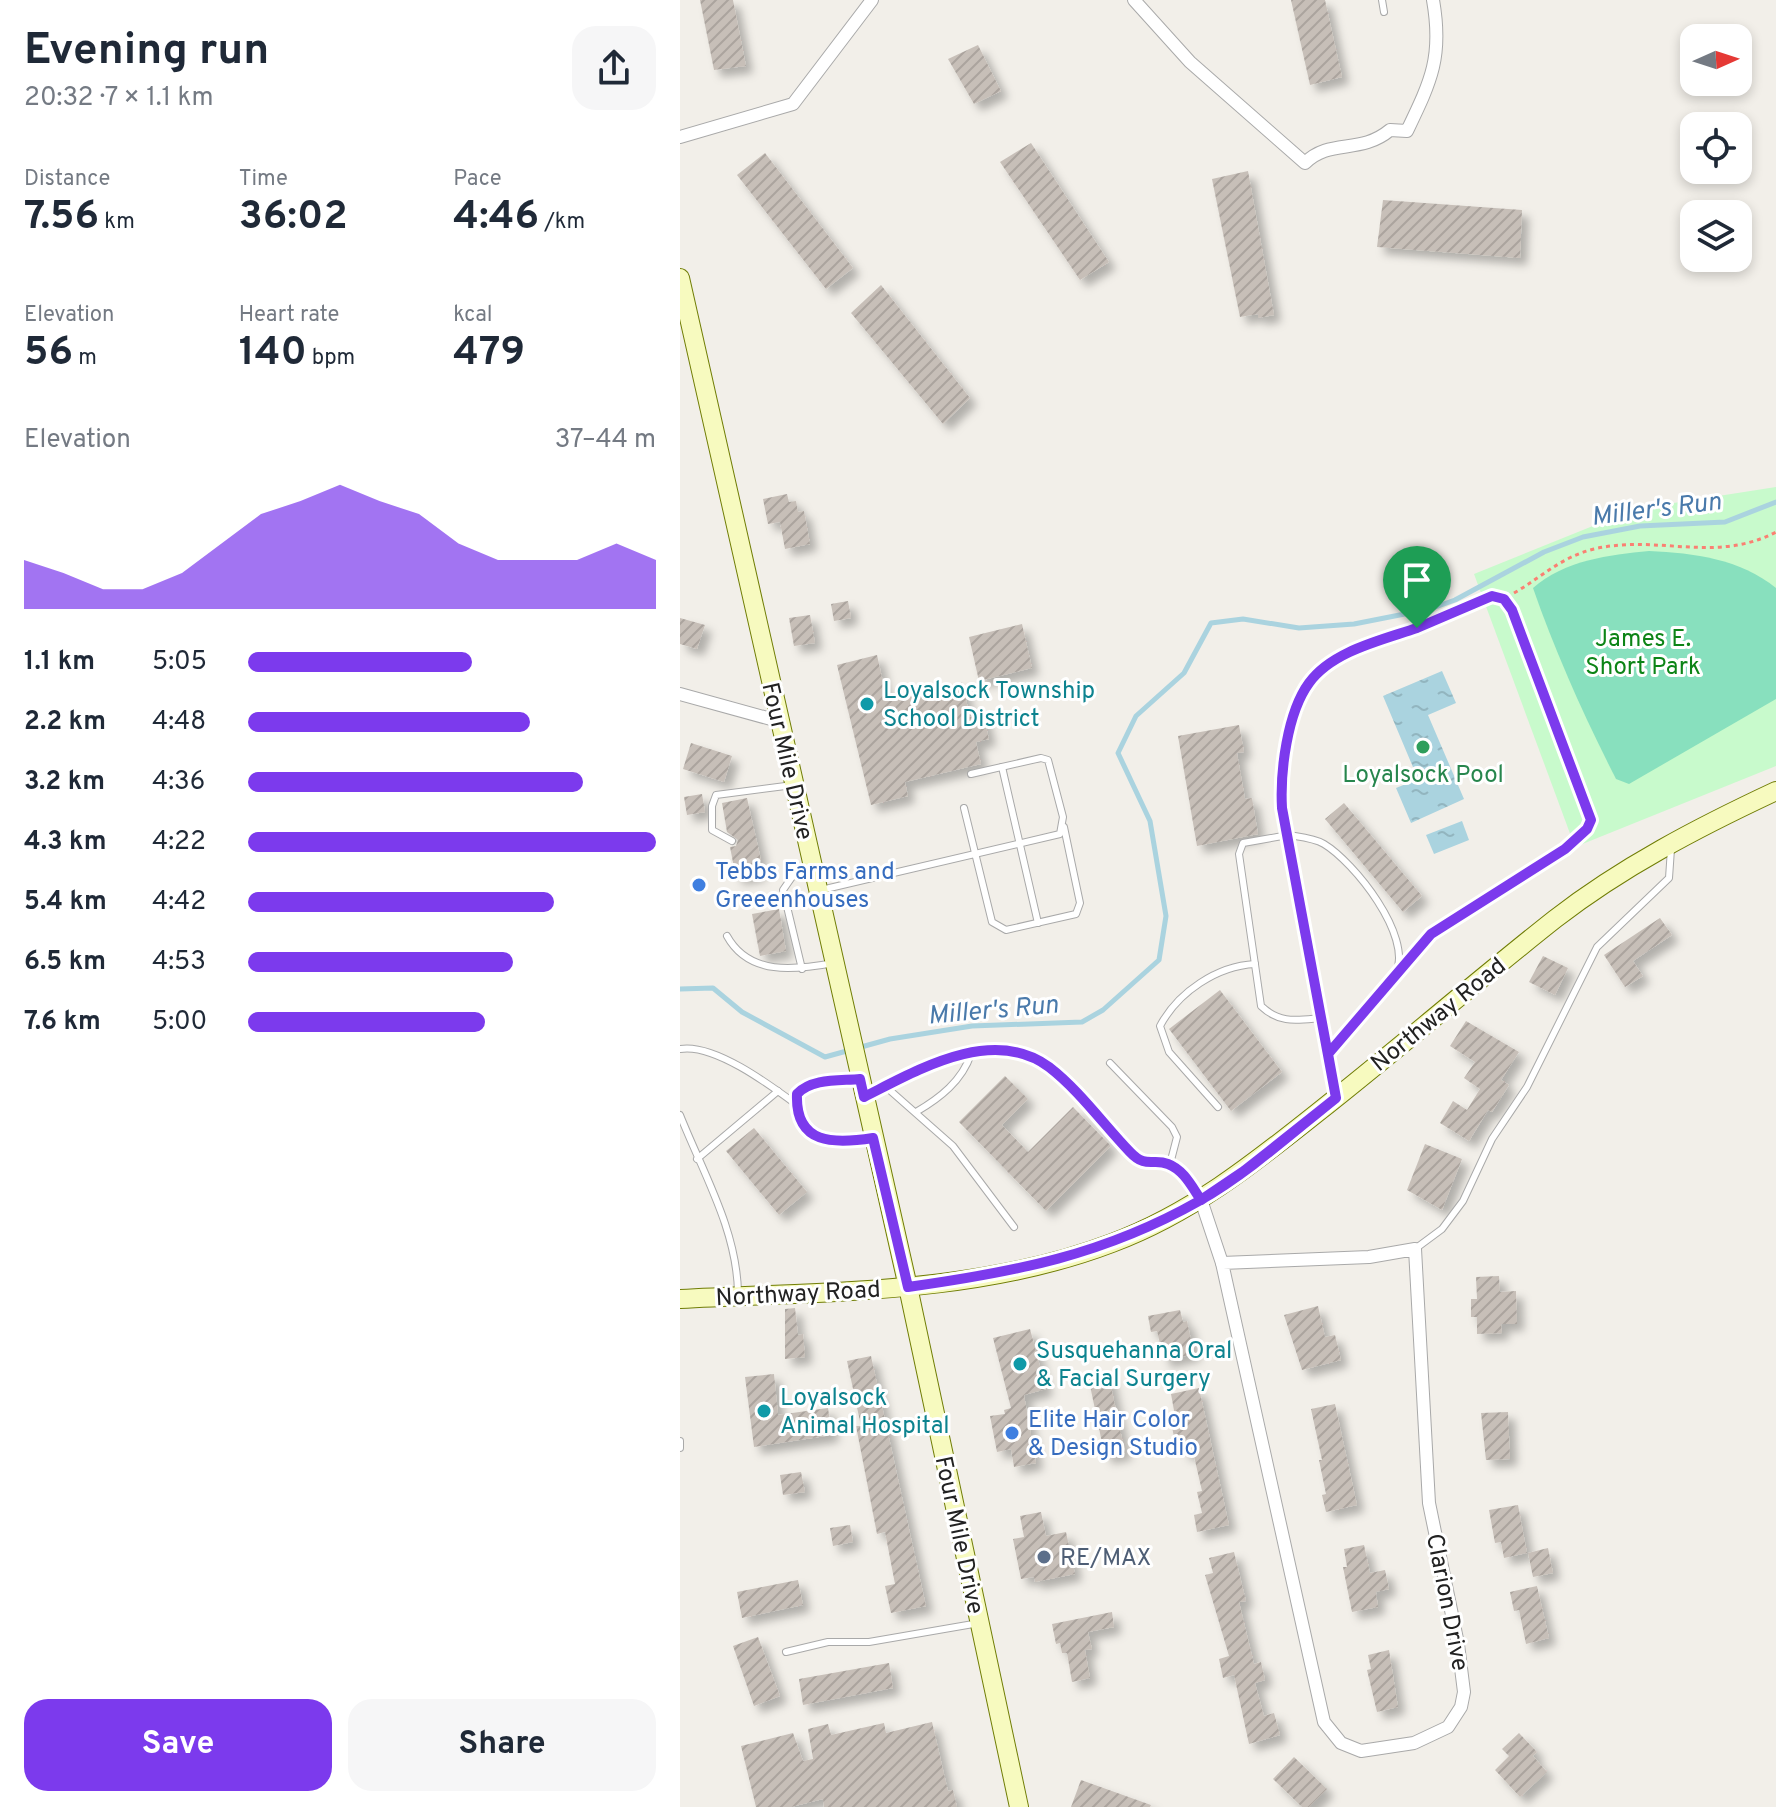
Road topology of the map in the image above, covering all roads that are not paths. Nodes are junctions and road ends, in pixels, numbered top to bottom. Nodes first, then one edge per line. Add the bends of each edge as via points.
1 (872, 0) edge
2 (1134, 0) edge
3 (1382, 0) edge
4 (1433, 0) edge
5 (1384, 12) dead end
6 (680, 137) edge
7 (680, 278) edge
8 (680, 694) edge
9 (778, 721) junction
10 (1002, 767) junction
11 (971, 774) dead end
12 (793, 785) junction
13 (1776, 791) edge
14 (964, 808) dead end
15 (1064, 827) junction
16 (1288, 835) junction
17 (732, 841) dead end
18 (1020, 843) junction
19 (1671, 843) junction
20 (975, 854) junction
21 (813, 871) junction
22 (817, 891) junction
23 (1038, 923) junction
24 (727, 936) dead end
25 (834, 963) junction
26 (1255, 964) junction
27 (802, 969) junction
28 (1397, 971) junction
29 (1321, 1018) junction
30 (680, 1049) edge
31 (971, 1054) junction
32 (1328, 1054) junction
33 (1110, 1063) dead end
34 (861, 1080) junction
35 (885, 1086) junction
36 (778, 1091) junction
37 (1336, 1098) junction
38 (797, 1105) junction
39 (1218, 1107) dead end
40 (916, 1112) junction
41 (680, 1115) edge
42 (873, 1138) junction
43 (697, 1159) junction
44 (1170, 1164) junction
45 (1201, 1200) junction
46 (1014, 1227) dead end
47 (1415, 1249) junction
48 (1222, 1263) junction
49 (908, 1287) junction
50 (738, 1296) junction
51 (680, 1299) edge
52 (680, 1441) edge
53 (680, 1448) edge
54 (979, 1623) junction
55 (786, 1652) dead end
56 (1019, 1807) edge

1 - 6 street via 793,104
2 - 4 street via 1190,62 1305,163 1322,149 1360,147 1390,130 1407,131 1433,77 1438,38
3 - 5 lane
7 - 9 street, Four Mile Drive
8 - 9 street
9 - 12 street, Four Mile Drive
10 - 11 lane
10 - 15 lane via 1048,760
10 - 18 lane
12 - 17 lane via 716,795 712,830
12 - 21 street, Four Mile Drive
13 - 19 street, Northway Road
14 - 20 lane
15 - 18 lane via 1060,834
15 - 23 lane via 1080,903 1076,914
16 - 26 lane via 1243,843 1239,854
16 - 28 lane via 1321,842 1348,861 1382,906 1396,948
16 - 28 lane via 1282,808 1284,763 1309,683 1358,648 1492,596 1504,599 1591,820 1565,849 1431,934
16 - 29 lane
18 - 20 lane
18 - 23 lane
19 - 37 street, Northway Road via 1558,917
19 - 47 lane via 1669,878 1597,947 1463,1201 1442,1229
20 - 22 lane
20 - 23 lane via 992,922 1006,930
21 - 22 street, Four Mile Drive
21 - 27 lane via 792,877 783,890
22 - 25 street, Four Mile Drive
24 - 27 lane via 754,964
25 - 27 lane
25 - 34 street, Four Mile Drive
26 - 29 lane via 1261,1006 1273,1017
26 - 39 lane via 1217,972 1191,991 1160,1026 1169,1052
28 - 32 lane
29 - 32 lane
30 - 36 lane via 698,1049 727,1061
31 - 35 lane via 924,1065
31 - 40 lane via 941,1097
31 - 44 lane via 1016,1052 1048,1066 1131,1154 1152,1165
32 - 37 lane
33 - 44 lane via 1172,1127 1177,1137
34 - 35 lane
34 - 38 lane via 814,1083 797,1094
34 - 42 street, Four Mile Drive
35 - 40 lane
36 - 38 lane
36 - 43 lane
37 - 45 street, Northway Road
38 - 42 lane via 798,1116 816,1138
40 - 46 lane via 953,1146
41 - 43 lane
42 - 49 street, Four Mile Drive
43 - 50 lane via 726,1223
44 - 45 lane
45 - 48 street, Clarion Drive
45 - 49 street, Northway Road via 1115,1243 1073,1257
47 - 48 street via 1369,1257
47 - 48 street, Clarion Drive via 1429,1503 1464,1692 1456,1716 1440,1733 1374,1752 1347,1746 1324,1722
49 - 50 street, Northway Road
49 - 54 street, Four Mile Drive
50 - 51 street, Northway Road
52 - 53 lane
54 - 55 lane
54 - 56 street, Four Mile Drive

